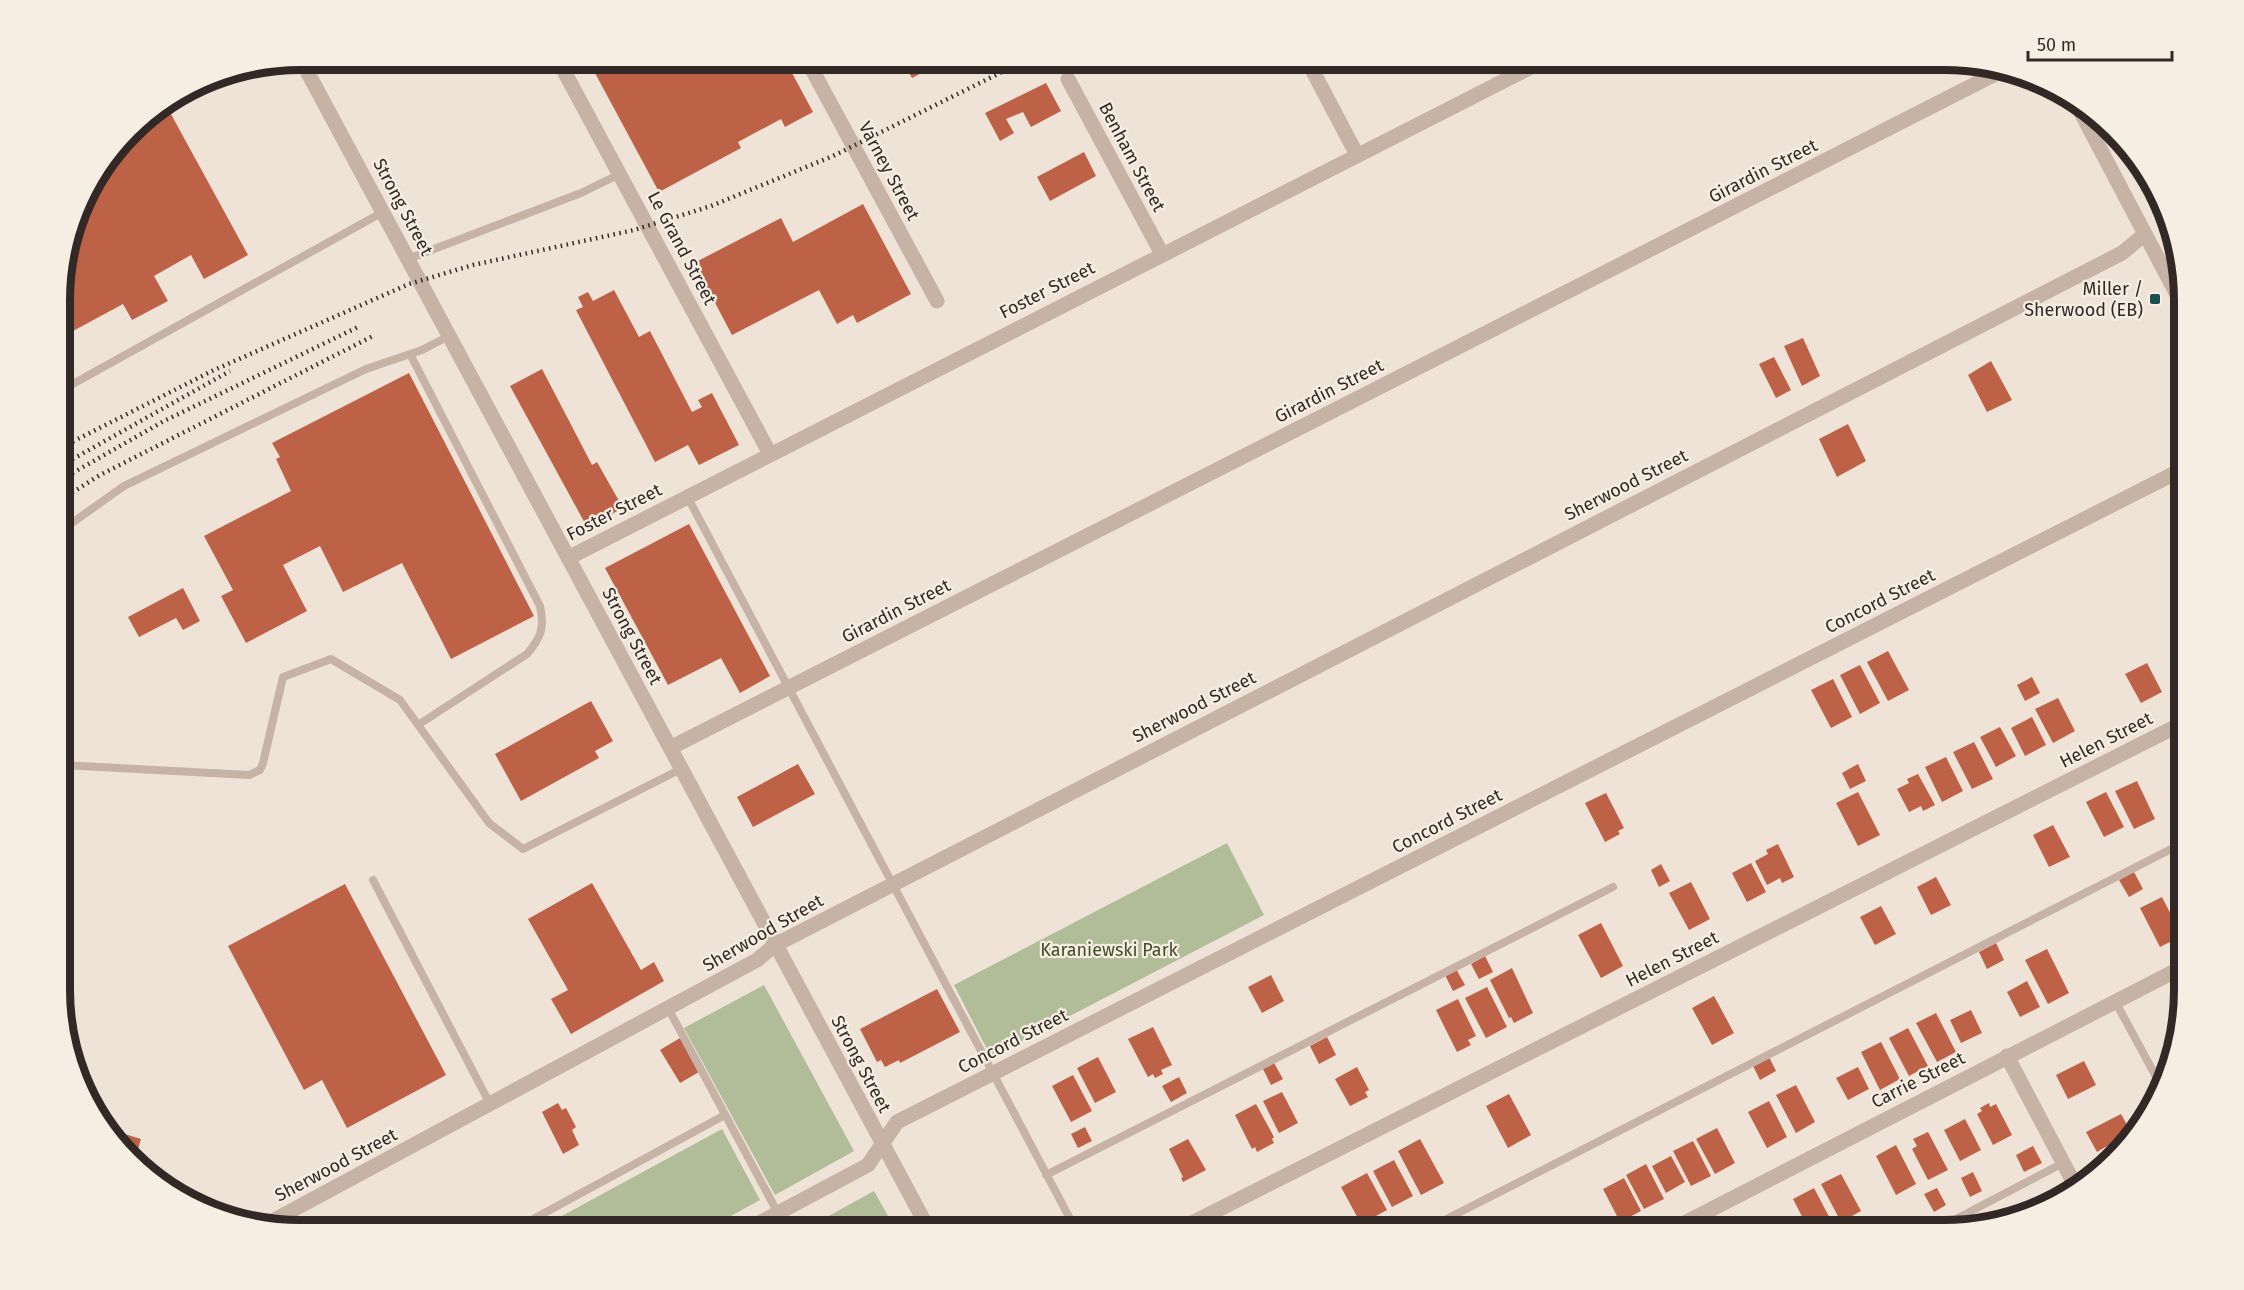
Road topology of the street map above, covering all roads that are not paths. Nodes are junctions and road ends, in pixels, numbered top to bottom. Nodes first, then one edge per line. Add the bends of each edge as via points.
1 (307, 70) edge
2 (563, 70) edge
3 (812, 70) edge
4 (1311, 70) edge
5 (1525, 70) edge
6 (1993, 76) edge
7 (1068, 79) dead end
8 (2084, 118) edge
9 (1357, 155) junction
10 (620, 174) junction
11 (383, 212) junction
12 (2145, 234) junction
13 (1162, 254) junction
14 (408, 259) junction
15 (2173, 287) edge
16 (937, 301) dead end
17 (449, 336) junction
18 (410, 354) junction
19 (70, 386) edge
20 (770, 454) junction
21 (2174, 474) edge
22 (687, 496) junction
23 (70, 524) edge
24 (568, 558) junction
25 (789, 687) junction
26 (418, 724) junction
27 (2174, 728) edge
28 (670, 748) junction
29 (70, 765) edge
30 (681, 769) junction
31 (2174, 848) edge
32 (374, 880) dead end
33 (892, 884) junction
34 (1613, 887) dead end
35 (775, 945) junction
36 (2174, 972) edge
37 (2115, 1001) junction
38 (668, 1008) junction
39 (2007, 1056) junction
40 (992, 1074) junction
41 (2156, 1077) edge
42 (490, 1104) junction
43 (725, 1115) junction
44 (882, 1143) junction
45 (2063, 1163) junction
46 (1046, 1175) junction
47 (2072, 1180) edge
48 (778, 1213) junction
49 (279, 1219) edge
50 (1956, 1219) edge
51 (531, 1220) edge
52 (765, 1220) edge
53 (782, 1220) edge
54 (924, 1220) edge
55 (1071, 1220) edge
56 (1198, 1220) edge
57 (1445, 1220) edge
58 (1690, 1220) edge

1 - 11 street, Strong Street
2 - 10 street, Le Grand Street
3 - 16 street, Varney Street
4 - 9 street
5 - 9 street, Foster Street
6 - 25 street, Girardin Street
7 - 13 street, Benham Street
8 - 12 street
9 - 13 street, Foster Street
10 - 14 lane via 581,193
10 - 20 street, Le Grand Street
11 - 14 street, Strong Street
11 - 19 lane
12 - 15 street
12 - 33 street, Sherwood Street via 2122,253
13 - 20 street, Foster Street
14 - 17 street, Strong Street
17 - 18 lane
17 - 24 street, Strong Street
18 - 23 lane via 366,369 124,486
18 - 26 lane via 540,606 544,623 536,644 526,654
20 - 22 street, Foster Street
21 - 40 street, Concord Street
22 - 24 street, Foster Street
22 - 25 lane
24 - 28 street, Strong Street
25 - 28 street, Girardin Street
25 - 33 lane
26 - 29 lane via 400,700 331,659 283,677 263,763 260,770 249,775
26 - 30 lane via 489,823 523,849
27 - 56 street, Helen Street
28 - 30 street, Strong Street
30 - 35 street, Strong Street
31 - 57 lane
32 - 42 lane
33 - 35 street, Sherwood Street
33 - 40 lane
34 - 46 lane
35 - 38 street, Sherwood Street via 758,960
35 - 44 street, Strong Street
36 - 37 street, Carrie Street
37 - 39 street, Carrie Street
37 - 41 lane
38 - 42 street, Sherwood Street
38 - 43 lane
39 - 45 street
39 - 58 street, Carrie Street
40 - 44 street, Concord Street via 897,1122
40 - 46 lane
42 - 49 street, Sherwood Street
43 - 48 lane
43 - 51 lane
44 - 48 street, Concord Street via 868,1165
44 - 54 street, Strong Street
45 - 47 street
45 - 50 lane
46 - 55 lane
48 - 52 street, Concord Street
48 - 53 lane

